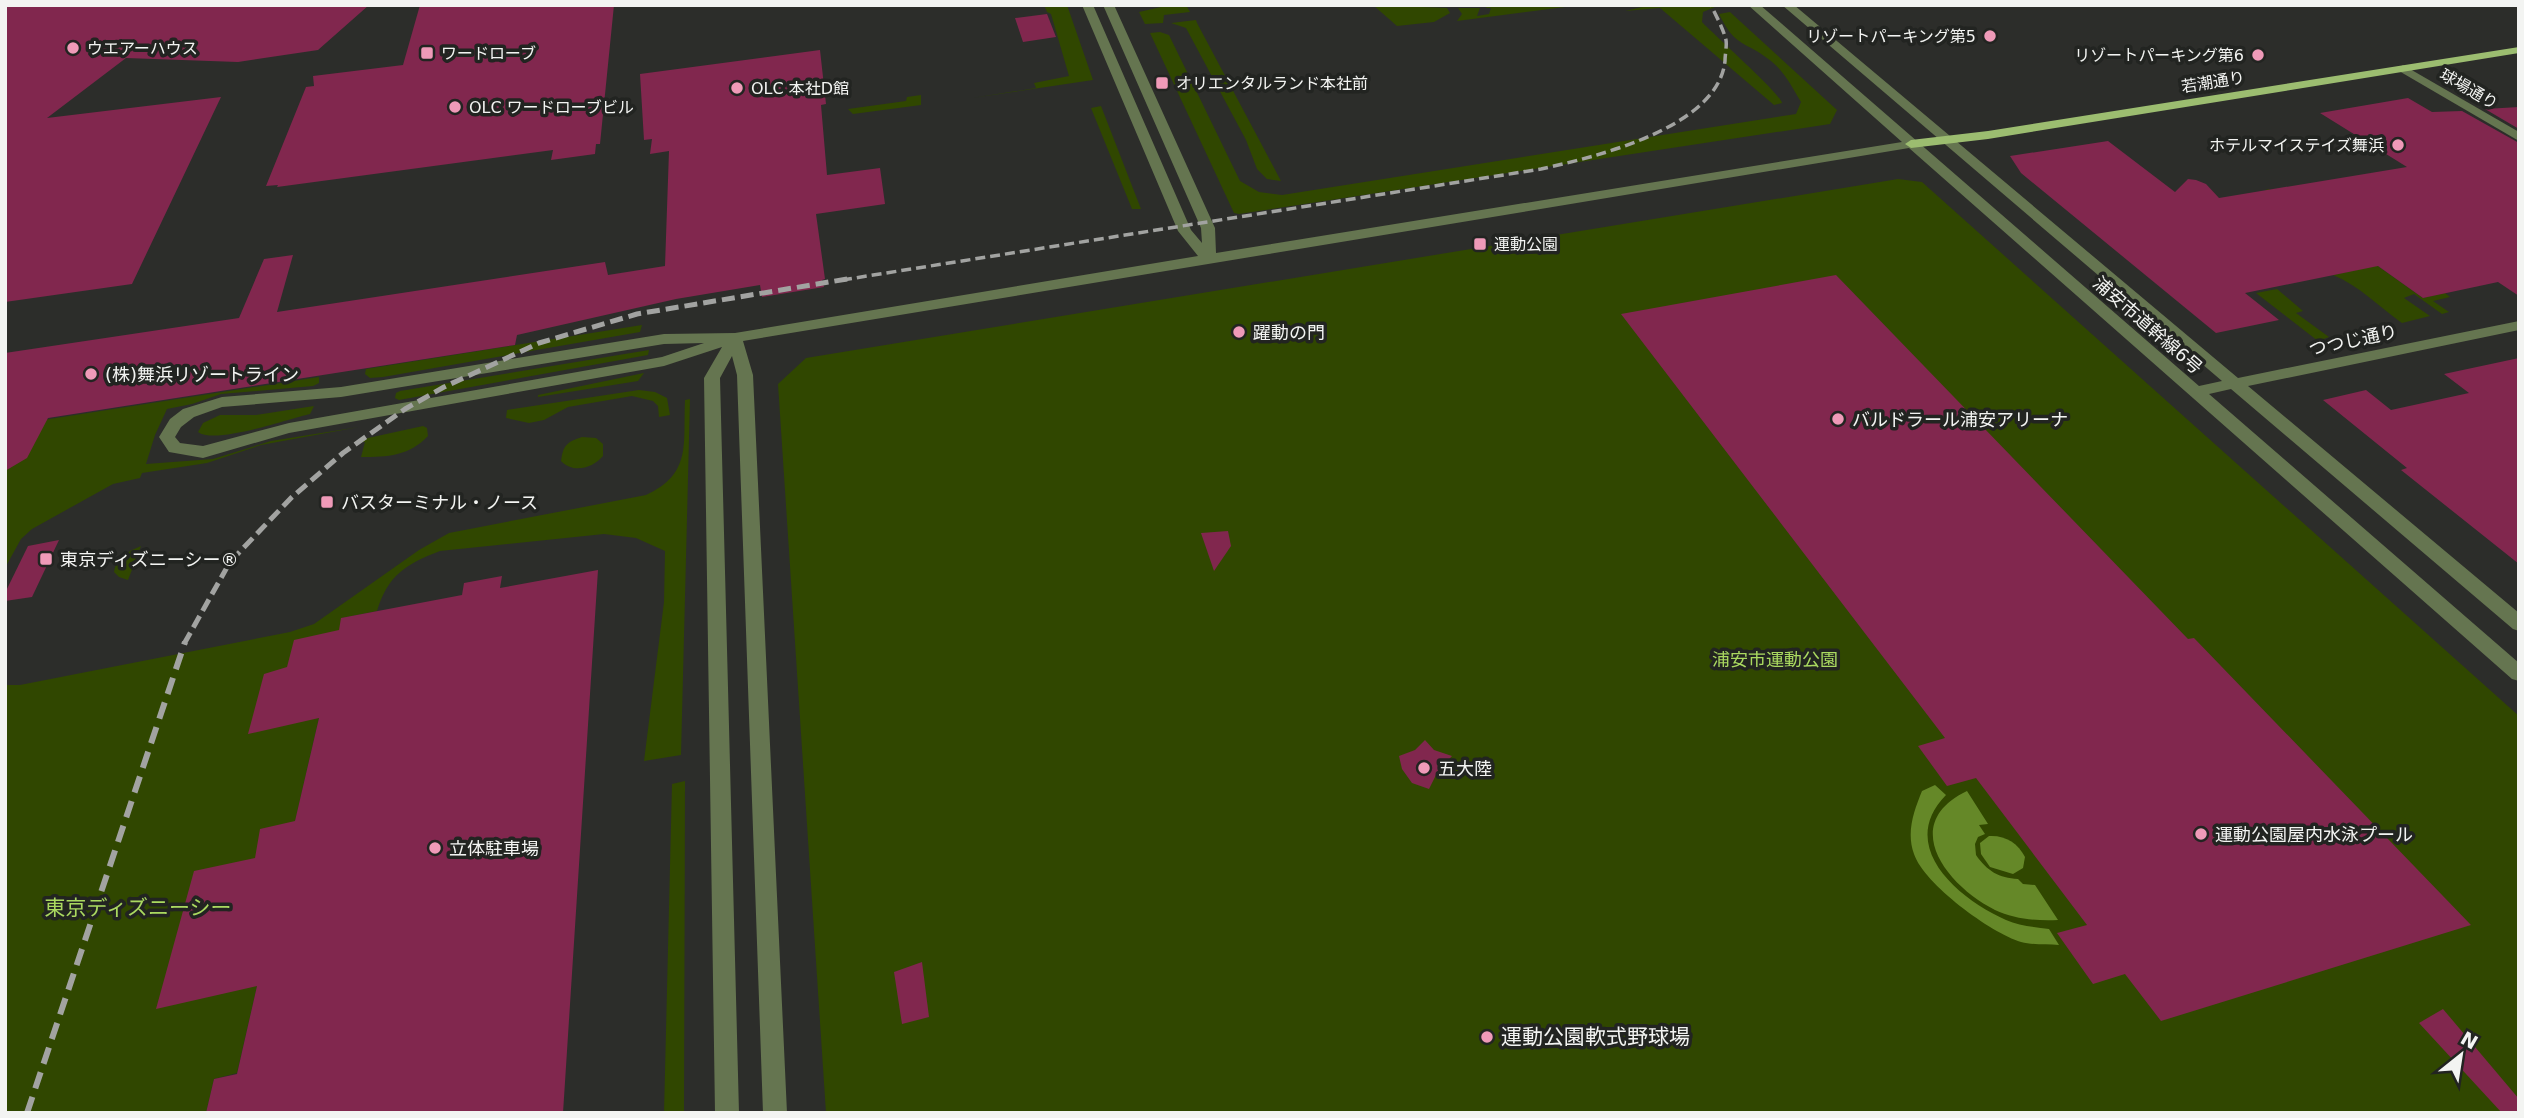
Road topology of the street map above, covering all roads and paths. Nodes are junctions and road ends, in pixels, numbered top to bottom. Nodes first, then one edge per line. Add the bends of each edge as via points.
1 (1087, 5) edge
2 (1108, 5) edge
3 (1753, 5) edge
4 (1787, 5) edge
5 (2519, 50) edge
6 (2403, 69) junction
7 (2519, 137) edge
8 (1947, 140) junction
9 (1911, 144) junction
10 (1209, 261) junction
11 (2519, 325) edge
12 (734, 338) junction
13 (2237, 383) junction
14 (2194, 392) junction
15 (2519, 624) edge
16 (2519, 674) edge
17 (727, 1113) edge
18 (775, 1113) edge

1 - 10 street via 1185,232
2 - 10 street via 1208,228
3 - 9 street, 浦安市道幹線6号
4 - 8 street, 浦安市道幹線6号
5 - 6 main road, 若潮通り
6 - 7 street, 球場通り
6 - 8 main road, 若潮通り
8 - 9 main road, 若潮通り
8 - 13 street, 浦安市道幹線6号
9 - 10 street
9 - 14 street, 浦安市道幹線6号
10 - 12 street
11 - 13 street, つつじ通り
12 - 12 street via 664,361 264,433 203,452 175,448 167,437 176,422 220,401 341,391 664,339
12 - 17 street via 712,378
12 - 18 street via 746,375
13 - 14 street, つつじ通り
13 - 15 street, 浦安市道幹線6号
14 - 16 street, 浦安市道幹線6号

